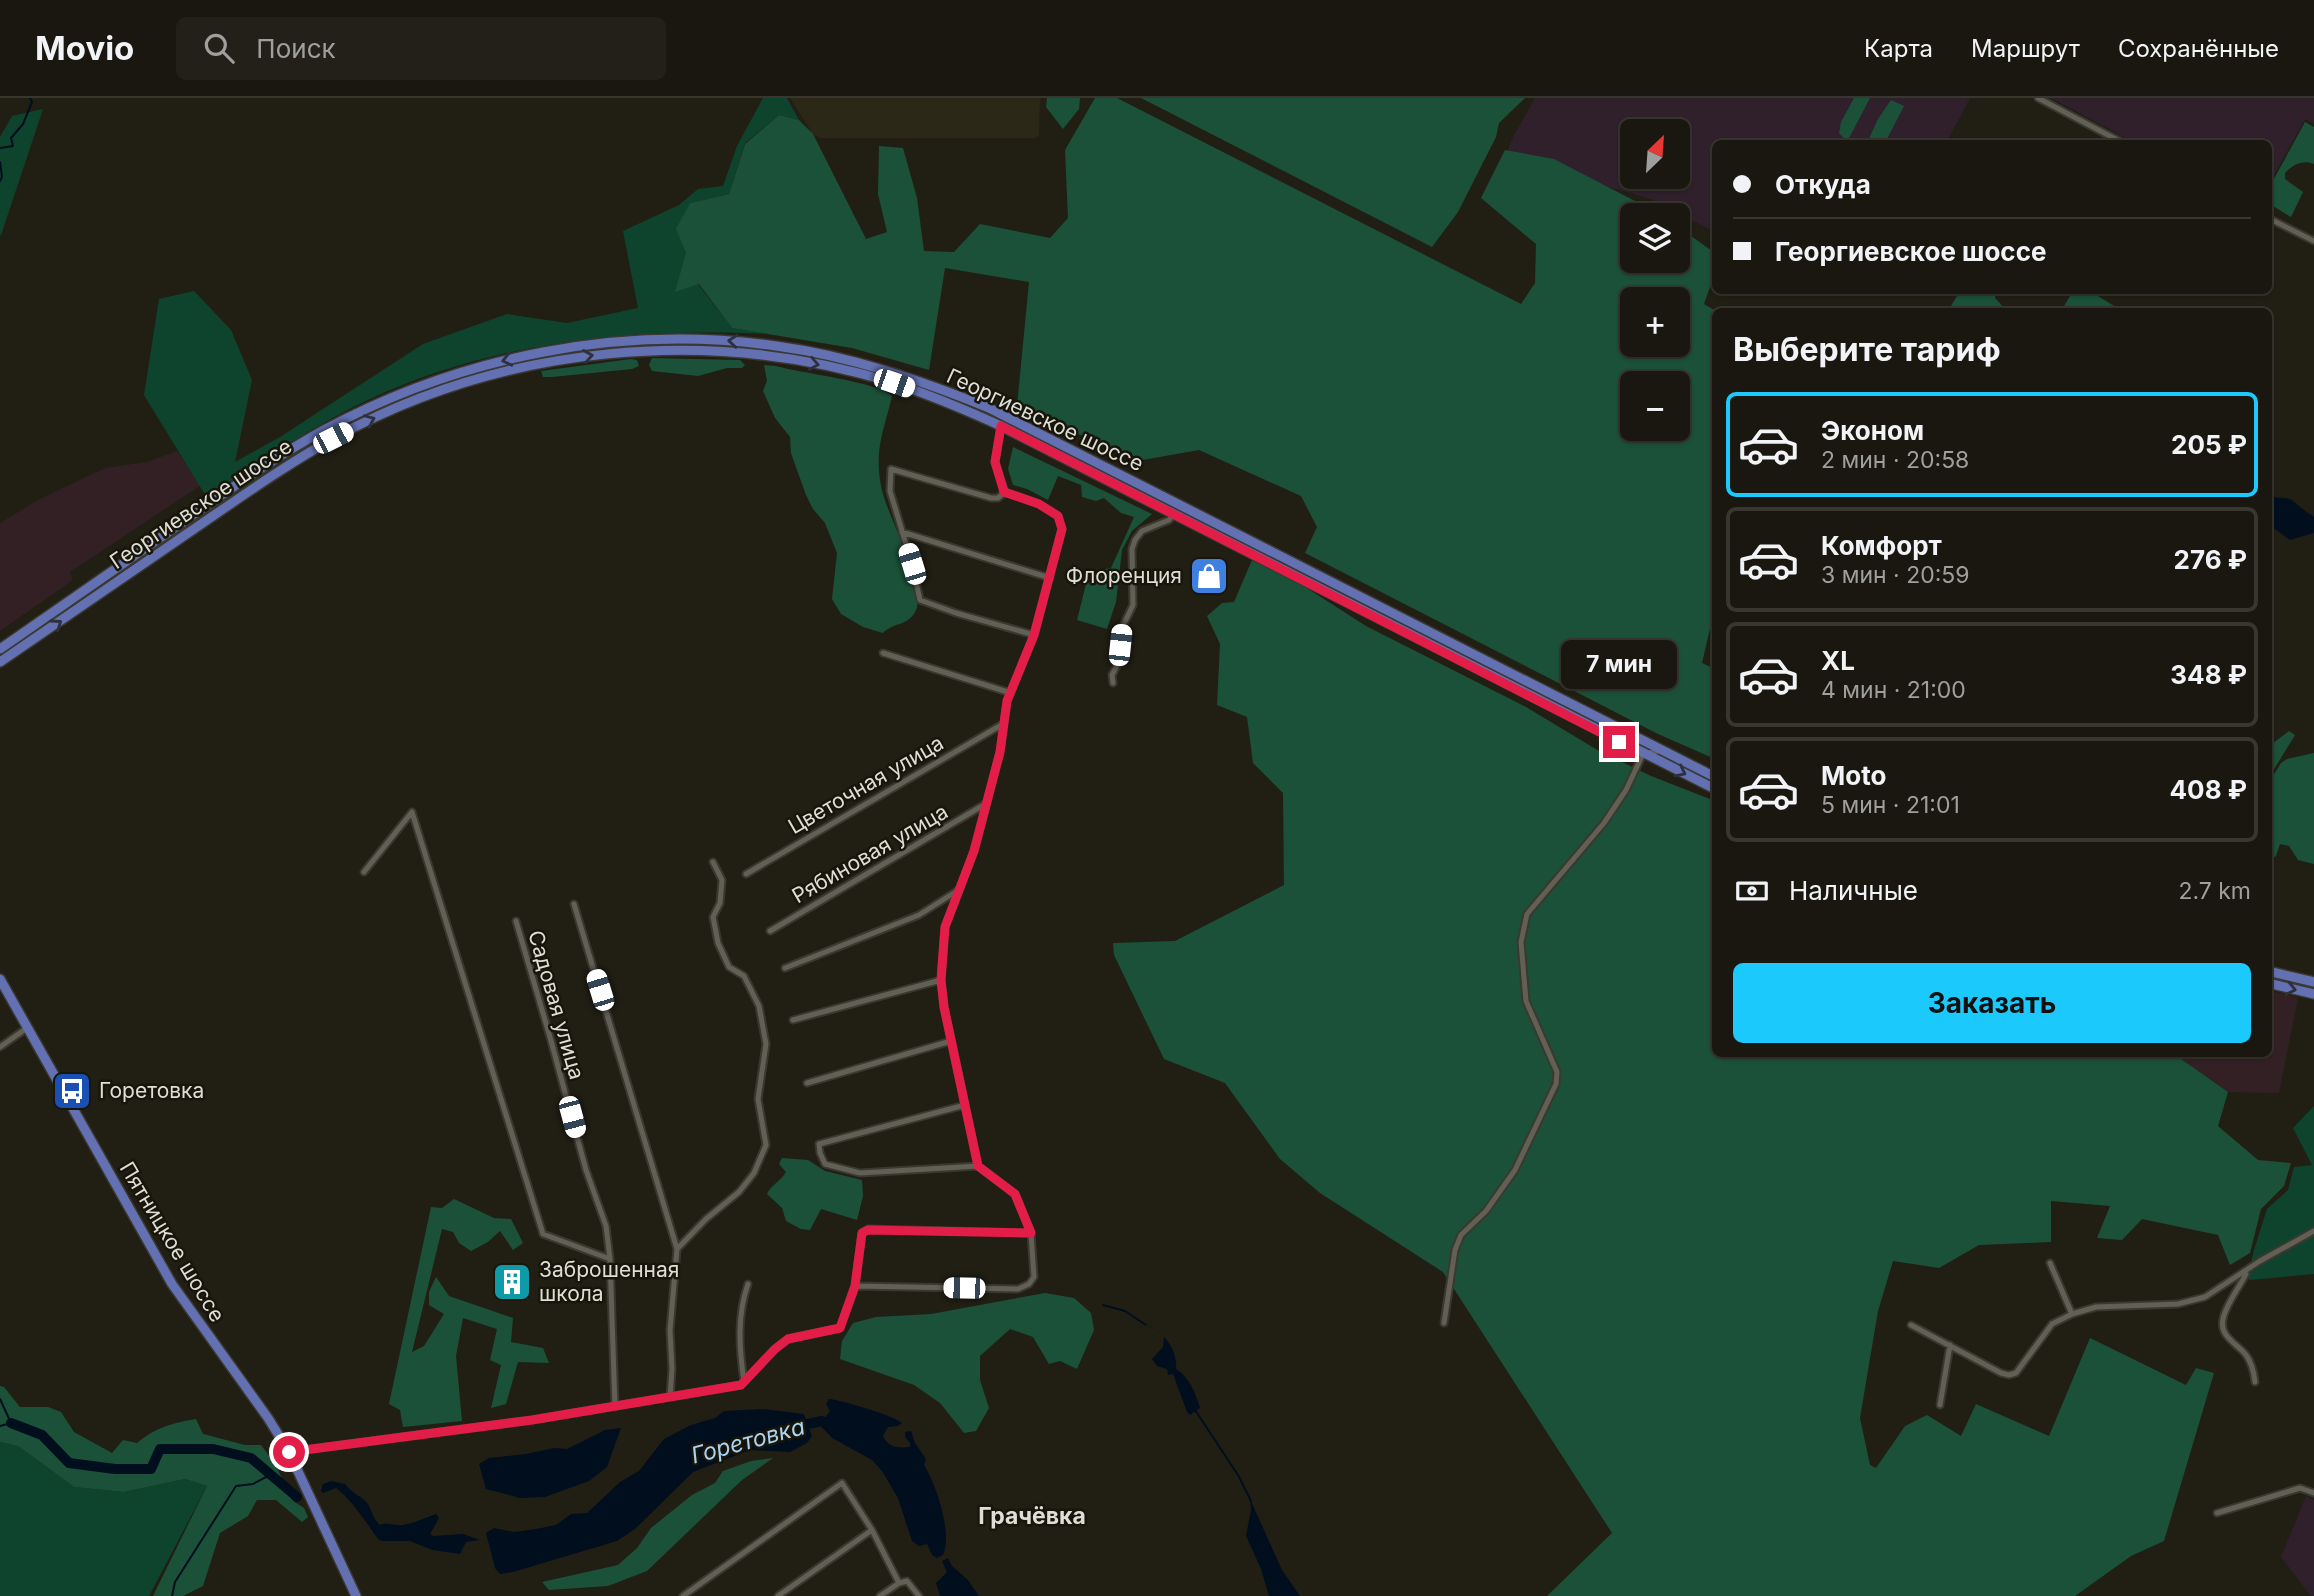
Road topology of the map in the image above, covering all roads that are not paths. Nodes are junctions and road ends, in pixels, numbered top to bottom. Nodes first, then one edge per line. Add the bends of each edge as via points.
1 (2038, 98) edge
2 (2117, 140) edge
3 (2272, 220) edge
4 (2314, 241) edge
5 (1001, 426) junction
6 (1004, 492) junction
7 (1174, 514) junction
8 (902, 532) junction
9 (1050, 578) junction
10 (1034, 635) junction
11 (0, 649) edge
12 (883, 653) dead end
13 (0, 662) edge
14 (1113, 683) dead end
15 (1011, 693) junction
16 (1003, 723) junction
17 (1663, 751) junction
18 (1643, 754) junction
19 (1712, 776) edge
20 (1712, 788) edge
21 (987, 803) junction
22 (713, 862) dead end
23 (365, 872) dead end
24 (746, 874) dead end
25 (959, 891) junction
26 (574, 904) dead end
27 (516, 921) dead end
28 (769, 931) dead end
29 (785, 968) dead end
30 (2272, 972) edge
31 (0, 979) edge
32 (941, 980) junction
33 (2314, 982) edge
34 (2272, 984) edge
35 (2314, 994) edge
36 (793, 1020) dead end
37 (27, 1028) junction
38 (951, 1041) junction
39 (0, 1048) edge
40 (807, 1083) dead end
41 (965, 1105) junction
42 (978, 1166) junction
43 (2314, 1231) edge
44 (1031, 1233) junction
45 (677, 1249) junction
46 (610, 1259) junction
47 (2050, 1263) dead end
48 (2247, 1271) junction
49 (748, 1284) dead end
50 (855, 1286) junction
51 (2072, 1314) junction
52 (1444, 1323) dead end
53 (1911, 1325) dead end
54 (1950, 1345) junction
55 (744, 1382) junction
56 (2255, 1382) dead end
57 (670, 1397) junction
58 (1940, 1405) dead end
59 (615, 1407) junction
60 (289, 1452) junction
61 (2314, 1493) edge
62 (2217, 1513) dead end
63 (872, 1530) junction
64 (900, 1583) junction
65 (355, 1596) edge
66 (683, 1596) edge
67 (778, 1596) edge
68 (880, 1596) edge
69 (919, 1596) edge

1 - 2 street
3 - 4 street
5 - 6 street via 995,462
5 - 7 main road, Георгиевское шоссе
13 -> 5 main road, Георгиевское шоссе via 333,438 445,390 525,367 627,351 748,353 882,380
6 - 8 street via 991,498 891,469 890,491
6 - 9 street via 1058,516 1062,529
7 - 14 street via 1142,531 1135,540 1133,605 1122,628
7 - 18 main road, Георгиевское шоссе
8 - 9 street
8 - 10 street via 920,600
9 - 10 street
10 - 15 street
17 -> 11 main road, Георгиевское шоссе via 997,412 868,365 730,341 646,340 555,350 454,374 393,397 275,460
12 - 15 street
15 - 16 street
16 - 21 street
16 - 24 street, Цветочная улица
17 - 18 street
17 - 19 main road, Георгиевское шоссе
18 -> 20 main road, Георгиевское шоссе
18 - 52 street via 1604,823 1527,914 1521,942 1526,1001 1557,1072 1556,1084 1515,1170 1486,1211 1461,1235
21 - 25 street
21 - 28 street, Рябиновая улица
22 - 45 street via 722,880 713,917 718,943 729,967 744,976 759,1006 766,1044 758,1099 766,1145 754,1173 739,1192
23 - 46 street via 412,812 543,1234
25 - 29 street via 919,915
25 - 32 street via 945,927
26 - 45 street
27 - 46 street, Садовая улица via 606,1226
30 - 33 main road
31 - 37 main road, Пятницкое шоссе
32 - 36 street
32 - 38 street
34 -> 35 main road
37 - 39 street
37 - 60 main road, Пятницкое шоссе via 172,1284
38 - 40 street
38 - 41 street
41 - 42 street
41 - 42 street via 819,1144 820,1153 825,1164 860,1173
42 - 44 street via 1015,1194
43 - 48 street
44 - 50 street via 868,1230 862,1233
44 - 50 street via 1034,1277 1018,1289
45 - 57 street
46 - 59 street, Садовая улица
47 - 51 street
48 - 51 street via 2205,1297 2178,1304 2095,1307
48 - 56 street via 2223,1329 2250,1362
49 - 55 street via 740,1321
50 - 55 street via 840,1328 788,1339
51 - 54 street via 2052,1324 2009,1376
53 - 54 street
54 - 58 street
55 - 57 street
57 - 59 street
59 - 60 street
60 - 65 main road, Пятницкое шоссе
61 - 62 street via 2300,1488
63 - 64 street
63 - 66 street via 842,1483
63 - 67 street
64 - 68 street
64 - 69 street via 907,1581

